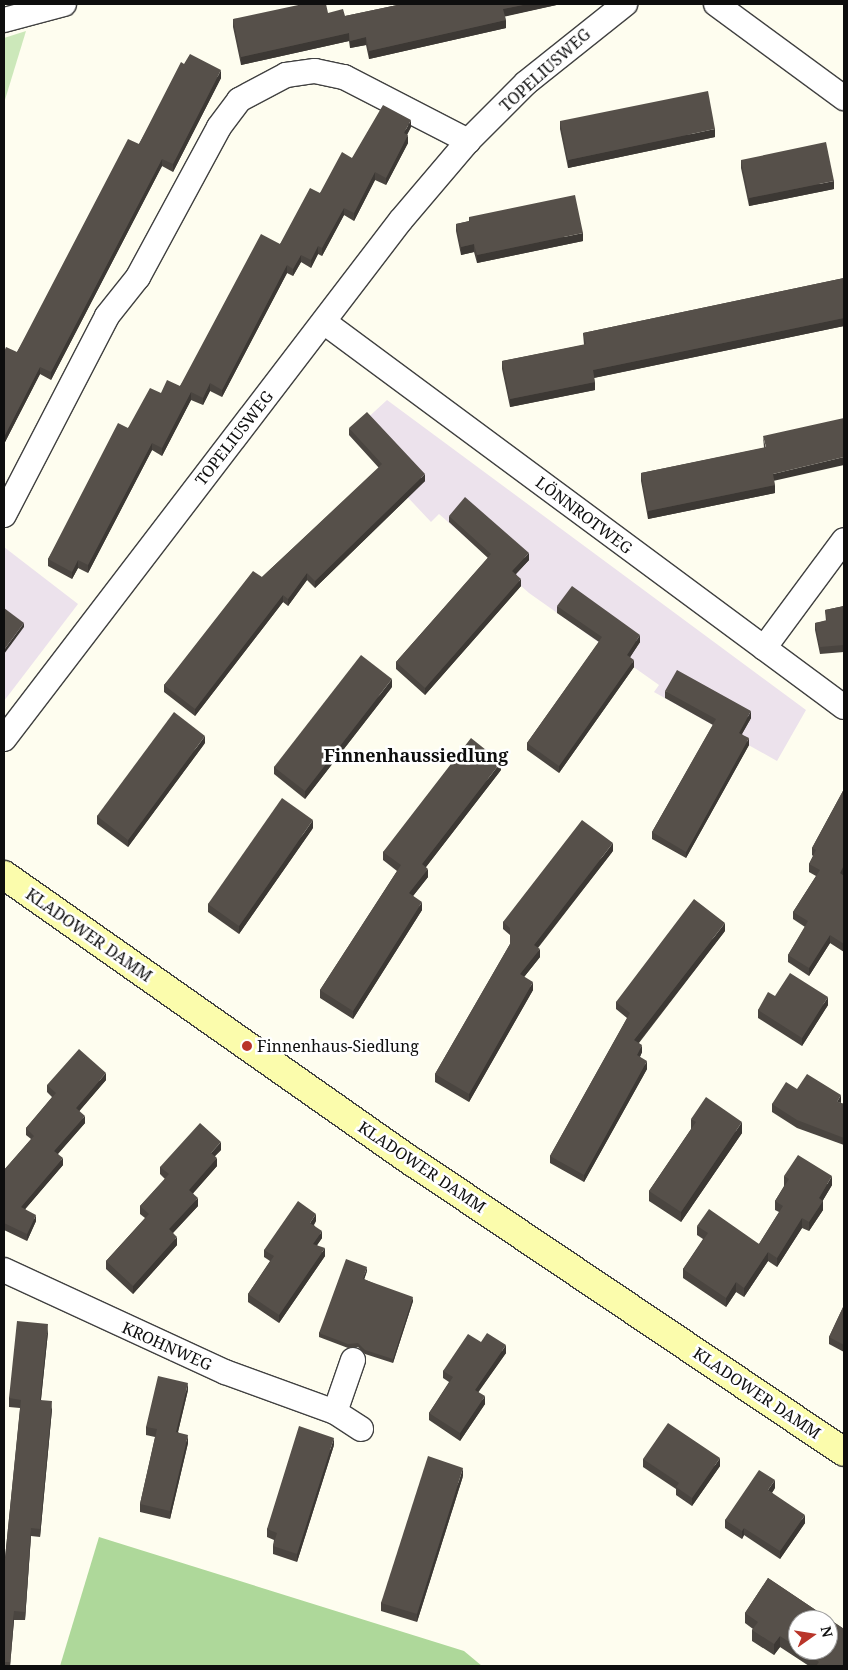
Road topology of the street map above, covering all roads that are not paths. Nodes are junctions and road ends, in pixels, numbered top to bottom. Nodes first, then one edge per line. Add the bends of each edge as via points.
1 (64, 4) edge
2 (626, 4) edge
3 (716, 4) edge
4 (4, 20) edge
5 (844, 98) edge
6 (468, 141) junction
7 (324, 322) junction
8 (4, 515) edge
9 (844, 540) edge
10 (764, 648) junction
11 (844, 707) edge
12 (4, 739) edge
13 (4, 875) edge
14 (4, 1270) edge
15 (353, 1360) dead end
16 (335, 1412) junction
17 (361, 1429) dead end
18 (844, 1452) edge

1 - 4 street
2 - 6 street, TOPELIUSWEG via 526,83
3 - 5 street
6 - 7 street, TOPELIUSWEG via 377,250
6 - 8 street via 344,77 315,70 286,74 239,100 219,127 138,277 107,316
7 - 10 street, LÖNNROTWEG
7 - 12 street, TOPELIUSWEG
9 - 10 street
10 - 11 street, LÖNNROTWEG
13 - 18 main road, KLADOWER DAMM via 413,1162
14 - 16 street, KROHNWEG via 225,1372
15 - 16 street
16 - 17 street, KROHNWEG

